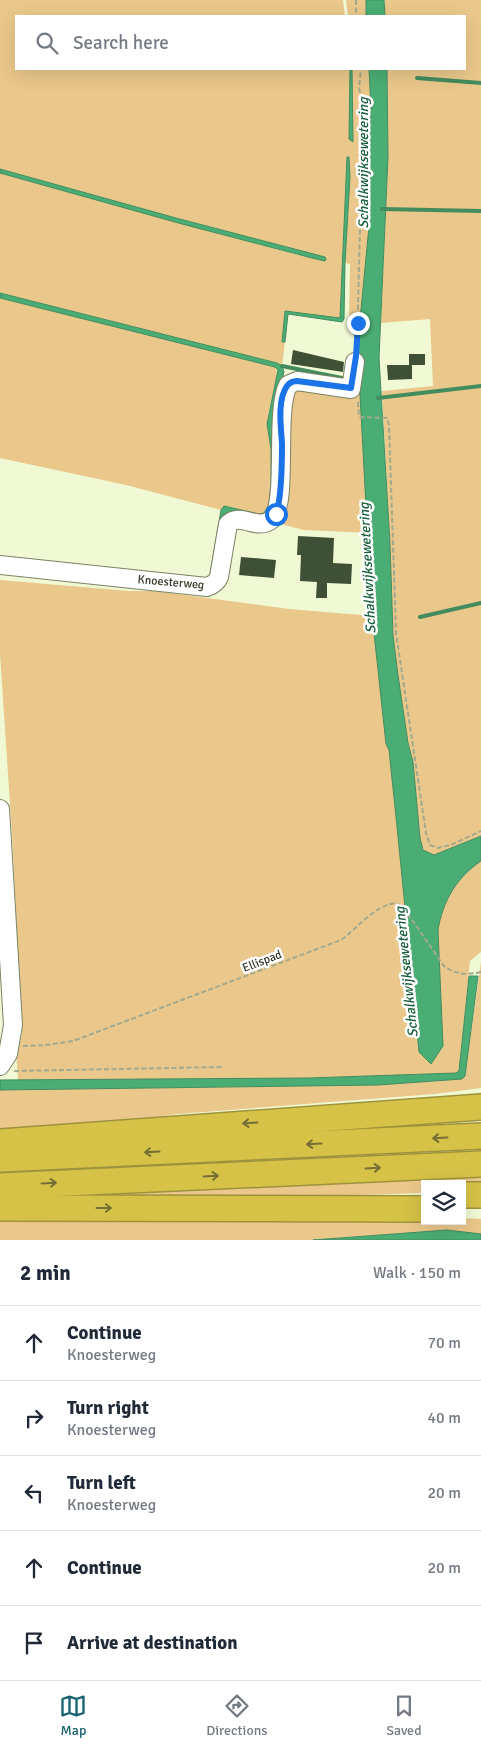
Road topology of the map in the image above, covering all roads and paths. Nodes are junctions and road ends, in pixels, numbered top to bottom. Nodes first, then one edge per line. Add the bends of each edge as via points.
1 (356, 0) edge
2 (356, 15) edge
3 (361, 70) edge
4 (355, 362) joint
5 (360, 418) dead end
6 (0, 565) edge
7 (0, 809) edge
8 (481, 831) edge
9 (481, 972) edge
10 (11, 1045) junction
11 (224, 1067) dead end
12 (5, 1068) edge
13 (481, 1097) edge
14 (481, 1107) edge
15 (386, 1113) junction
16 (481, 1136) edge
17 (0, 1142) edge
18 (0, 1159) edge
19 (481, 1164) edge
20 (0, 1186) edge
21 (481, 1194) edge
22 (466, 1195) edge
23 (421, 1197) edge
24 (0, 1208) edge
25 (282, 1208) junction
26 (421, 1209) edge
27 (466, 1210) edge
28 (481, 1210) edge

1 - 2 path
3 - 4 path via 359,88 363,106
4 - 6 street, Knoesterweg via 351,388 297,381 288,385 281,407 282,445 276,514 266,523 239,519 228,524 219,576 210,586
5 - 8 path via 384,417 389,425 396,633 426,833 430,845 438,848
7 - 10 street via 13,1026
9 - 10 path, Ellispad via 451,971 442,964 402,907 395,903 386,904 341,940 73,1042
10 - 12 street
11 - 12 path
13 - 15 highway
14 - 15 highway
15 -> 17 highway
16 -> 18 highway
20 -> 19 highway
21 - 22 highway
23 - 25 highway
24 -> 25 highway
25 - 26 highway
27 - 28 highway

